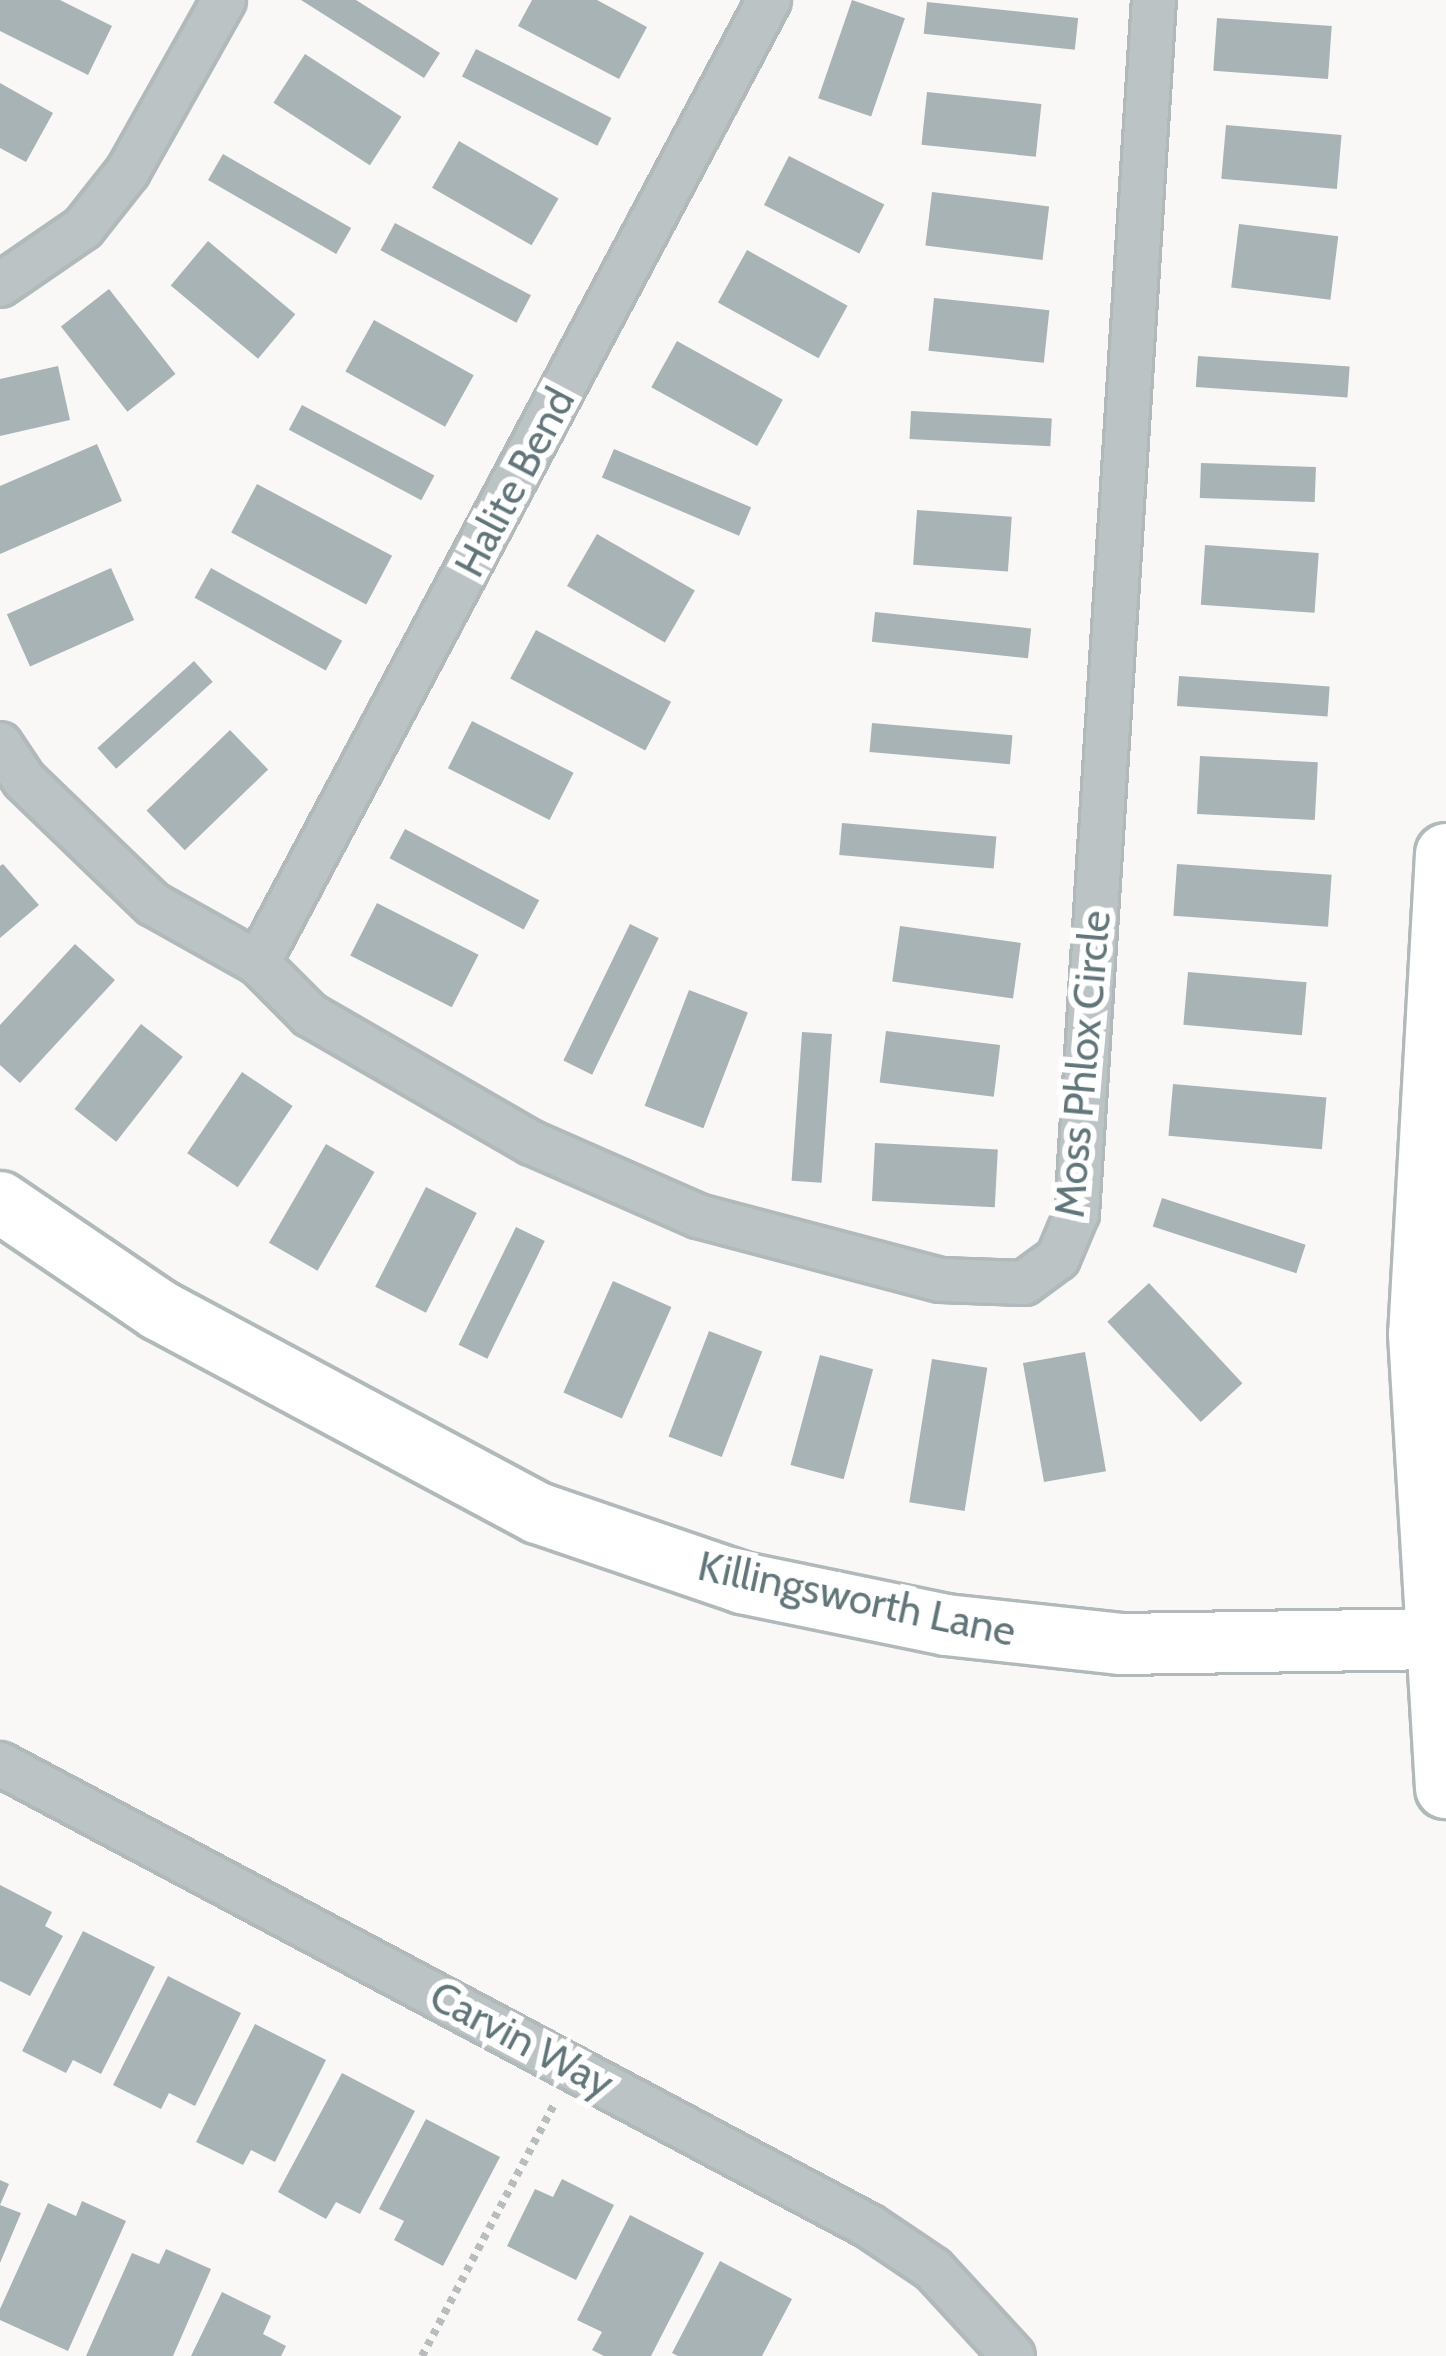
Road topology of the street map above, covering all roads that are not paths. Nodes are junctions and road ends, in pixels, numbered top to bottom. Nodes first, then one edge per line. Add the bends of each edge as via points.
1 (224, 0) edge
2 (770, 0) edge
3 (1154, 0) edge
4 (0, 285) edge
5 (0, 744) edge
6 (1446, 854) edge
7 (258, 963) junction
8 (0, 1202) edge
9 (1439, 1639) edge
10 (0, 1764) edge
11 (1446, 1788) edge
12 (1013, 2356) edge

1 - 4 street via 128,172 83,228
2 - 7 street, Halite Bend
3 - 7 street, Moss Phlox Circle via 1077,1213 1058,1258 1024,1283 941,1280 698,1216 471,1108 310,1015
5 - 7 street, Moss Phlox Circle via 24,780 153,904
6 - 9 street via 1419,1334
8 - 9 street, Killingsworth Lane via 159,1310 538,1513 742,1583 946,1625 1120,1644
9 - 11 street
10 - 12 street, Carvin Way via 869,2226 933,2269

